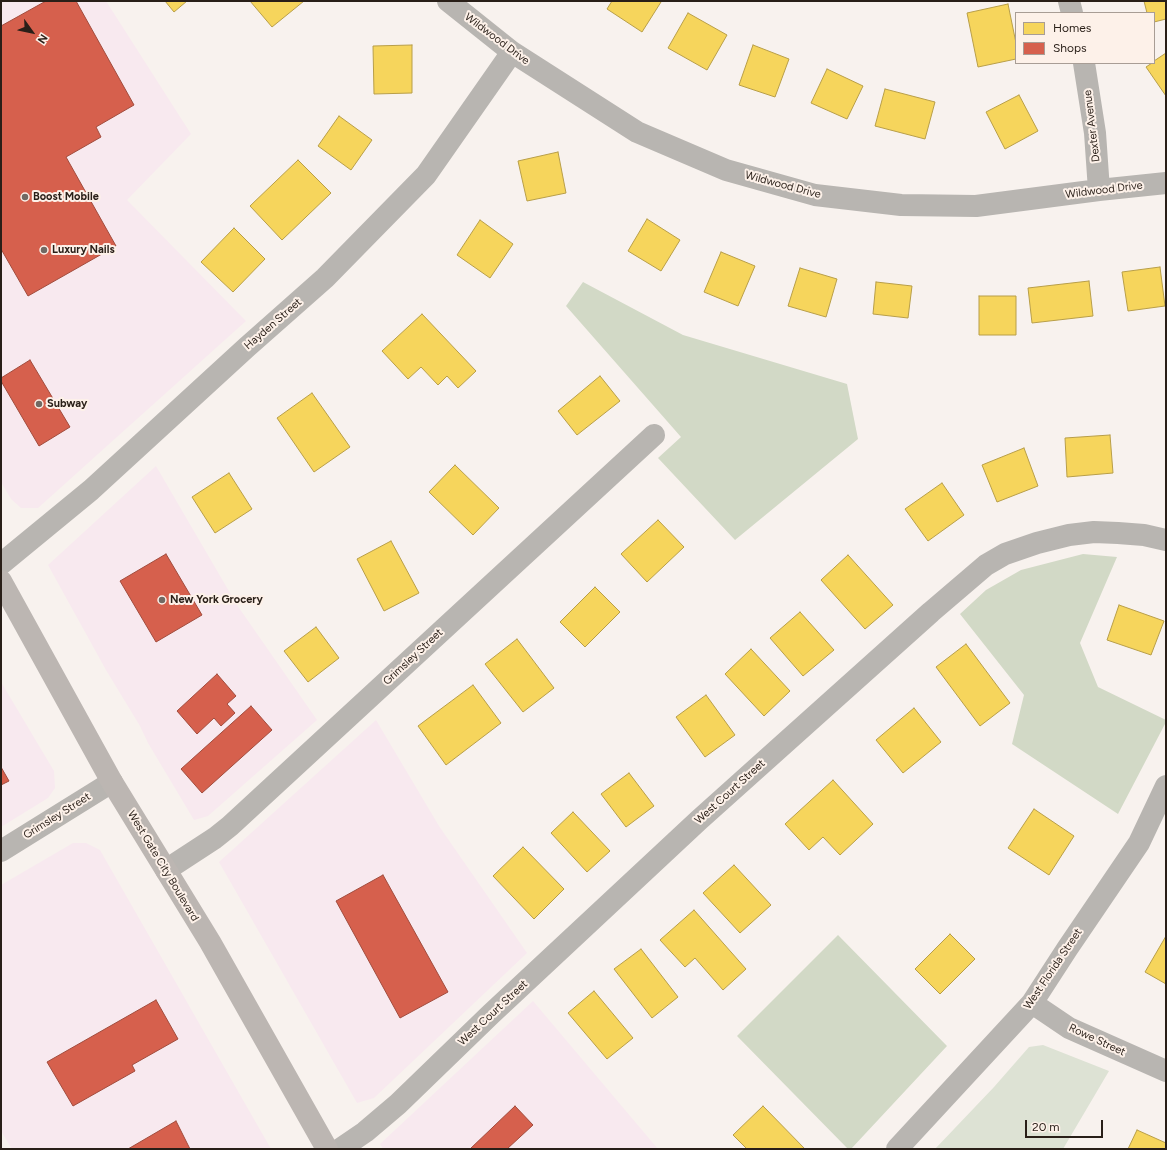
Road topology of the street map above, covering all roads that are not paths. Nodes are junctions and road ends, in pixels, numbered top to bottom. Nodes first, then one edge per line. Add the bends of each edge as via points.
1 (448, 1) edge
2 (1069, 1) edge
3 (1072, 12) edge
4 (512, 52) junction
5 (1084, 64) edge
6 (1166, 183) edge
7 (1099, 190) junction
8 (654, 436) dead end
9 (1166, 540) edge
10 (1, 564) edge
11 (1, 581) edge
12 (112, 782) junction
13 (1166, 786) edge
14 (1, 851) edge
15 (166, 870) junction
16 (1032, 1003) junction
17 (1166, 1072) edge
18 (327, 1149) edge
19 (340, 1149) edge
20 (897, 1149) edge

1 - 4 street, Wildwood Drive
2 - 3 street
4 - 7 street, Wildwood Drive via 637,132 726,170 815,195 901,205 976,206
4 - 10 street, Hayden Street via 426,174 325,278 91,490
5 - 7 street, Dexter Avenue via 1095,133
6 - 7 street, Wildwood Drive
8 - 15 street, Grimsley Street via 230,826
9 - 19 street, West Court Street via 1118,533 1069,535 1005,554 986,565 699,820 398,1104
11 - 12 main road, West Gate City Boulevard
12 - 14 street, Grimsley Street
12 - 15 main road, West Gate City Boulevard
13 - 16 street, West Florida Street via 1140,843
15 - 18 main road, West Gate City Boulevard via 210,942
16 - 17 street, Rowe Street via 1069,1028
16 - 20 street, West Florida Street

